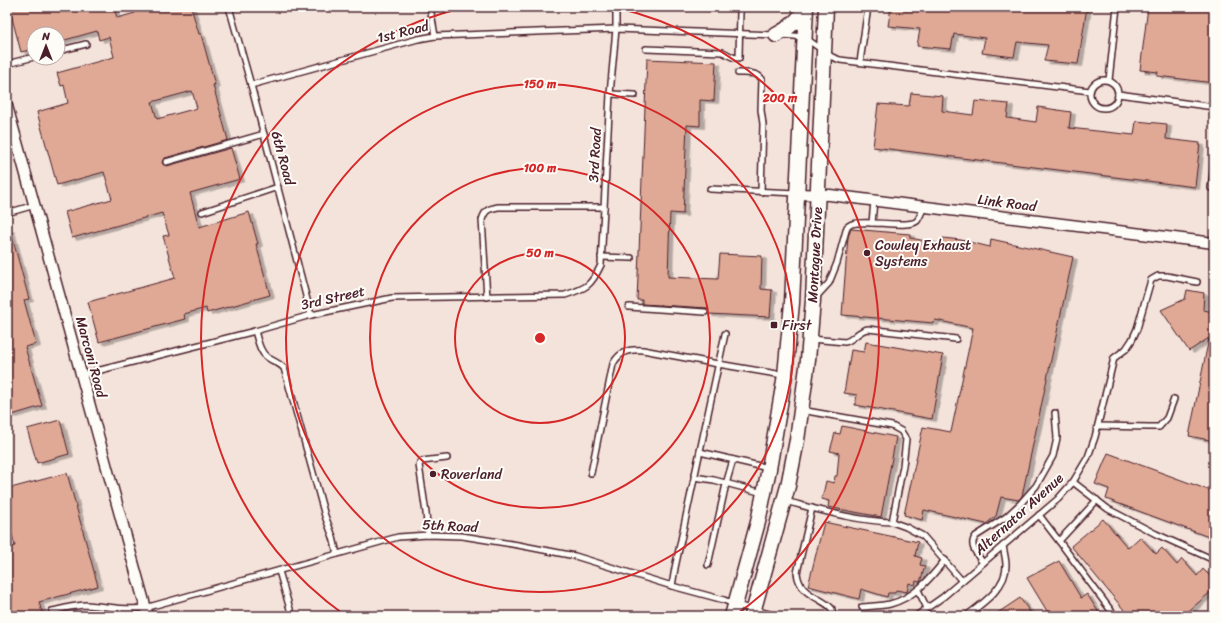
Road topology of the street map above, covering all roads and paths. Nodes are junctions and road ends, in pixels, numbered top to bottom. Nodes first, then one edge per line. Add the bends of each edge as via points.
1 (229, 7) edge
2 (430, 7) edge
3 (616, 7) edge
4 (745, 7) edge
5 (806, 7) edge
6 (826, 7) edge
7 (868, 7) edge
8 (1117, 7) edge
9 (616, 29) junction
10 (740, 33) junction
11 (776, 35) junction
12 (435, 36) junction
13 (804, 37) junction
14 (86, 44) dead end
15 (66, 49) edge
16 (646, 49) dead end
17 (824, 52) junction
18 (26, 59) edge
19 (860, 62) junction
20 (7, 64) edge
21 (738, 73) dead end
22 (1109, 80) junction
23 (251, 85) junction
24 (1090, 91) junction
25 (610, 94) junction
26 (1118, 94) junction
27 (635, 95) dead end
28 (1214, 107) edge
29 (8, 112) edge
30 (264, 134) junction
31 (166, 162) dead end
32 (1214, 164) edge
33 (278, 187) junction
34 (1211, 188) dead end
35 (710, 189) dead end
36 (761, 192) junction
37 (797, 194) junction
38 (818, 194) junction
39 (874, 201) junction
40 (35, 205) junction
41 (604, 207) junction
42 (924, 207) junction
43 (202, 212) dead end
44 (7, 213) edge
45 (872, 223) junction
46 (1214, 243) edge
47 (601, 257) junction
48 (631, 258) dead end
49 (593, 281) joint
50 (1197, 282) dead end
51 (486, 297) junction
52 (813, 300) junction
53 (629, 307) dead end
54 (705, 312) dead end
55 (311, 315) junction
56 (255, 331) junction
57 (724, 334) dead end
58 (810, 339) junction
59 (956, 339) dead end
60 (718, 364) junction
61 (81, 375) junction
62 (785, 375) junction
63 (1174, 399) dead end
64 (801, 410) junction
65 (1055, 413) dead end
66 (1098, 426) junction
67 (700, 452) junction
68 (447, 458) dead end
69 (733, 460) junction
70 (769, 469) junction
71 (591, 473) dead end
72 (694, 477) junction
73 (1073, 482) junction
74 (726, 484) junction
75 (764, 493) junction
76 (784, 500) junction
77 (1097, 500) junction
78 (812, 508) junction
79 (1039, 515) junction
80 (892, 522) junction
81 (428, 535) junction
82 (1059, 541) junction
83 (1003, 546) junction
84 (337, 554) junction
85 (945, 560) junction
86 (1214, 560) edge
87 (983, 563) junction
88 (708, 565) dead end
89 (279, 571) junction
90 (962, 580) junction
91 (672, 586) junction
92 (918, 590) junction
93 (862, 607) dead end
94 (927, 608) junction
95 (734, 610) edge
96 (52, 611) dead end
97 (147, 612) edge
98 (753, 613) edge
99 (292, 616) edge
100 (778, 616) edge
101 (832, 616) edge
102 (916, 616) edge
103 (966, 616) edge
104 (1115, 616) edge

1 - 23 lane, 6th Road
2 - 12 lane
3 - 9 lane, 3rd Road
4 - 10 lane via 740,10
5 - 11 main road via 795,24
5 - 13 main road, Montague Drive
6 - 17 main road, Montague Drive
7 - 19 lane
8 - 22 lane
9 - 10 lane, 1st Road
9 - 12 lane, 1st Road
9 - 25 lane, 3rd Road
10 - 11 lane, 1st Road
10 - 16 lane via 739,58 730,57 722,52
11 - 13 lane, 1st Road
12 - 23 lane, 1st Road
13 - 17 lane
13 - 37 main road, Montague Drive
14 - 15 lane
17 - 19 lane via 840,60
17 - 38 main road, Montague Drive
18 - 20 lane
19 - 24 lane
21 - 36 lane via 756,74 762,79
22 - 24 lane via 1099,80
22 - 26 lane via 1116,86
23 - 30 lane, 6th Road
24 - 26 lane via 1092,101 1104,108 1114,105
25 - 27 lane
25 - 41 lane, 3rd Road
26 - 28 lane
29 - 40 street, Marconi Road
30 - 31 lane
30 - 33 lane, 6th Road
32 - 34 lane
33 - 43 lane
33 - 55 lane, 6th Road
35 - 36 lane
36 - 37 lane
37 - 38 street, Link Road
37 - 62 main road, Montague Drive via 792,303
38 - 39 street, Link Road
38 - 52 main road, Montague Drive
39 - 42 street, Link Road
39 - 45 lane
40 - 44 lane
40 - 61 street, Marconi Road
41 - 47 lane, 3rd Road
41 - 51 lane via 489,209 484,213 482,220
42 - 45 lane via 918,220 909,224
42 - 46 street, Link Road
45 - 52 lane via 857,223 847,227 829,283
47 - 48 lane
47 - 49 lane, 3rd Road via 601,265
49 - 51 lane, 3rd Street via 581,290 565,295
50 - 66 lane, Alternator Avenue via 1167,276 1158,276 1151,280 1135,334 1126,349 1114,358
51 - 55 lane, 3rd Street via 392,298
52 - 58 main road, Montague Drive
53 - 54 lane
55 - 56 lane, 3rd Street
56 - 61 lane, 3rd Street
56 - 84 lane via 263,354 284,368
57 - 60 lane
58 - 59 lane via 845,342 864,330
58 - 64 main road, Montague Drive
60 - 62 lane
60 - 67 lane
60 - 71 lane via 632,349 617,358
61 - 97 street, Marconi Road
62 - 70 main road, Montague Drive
63 - 66 lane via 1167,418 1159,426
64 - 76 main road, Montague Drive
64 - 80 lane via 892,426 901,431 906,439
65 - 87 lane via 1057,438 1053,456 1036,486 1006,517 973,539 973,547
66 - 73 lane, Alternator Avenue via 1088,457
67 - 69 lane
67 - 72 lane
68 - 81 lane via 422,461 419,465
69 - 70 lane
69 - 74 lane
70 - 75 main road, Montague Drive
72 - 74 lane
72 - 91 lane
73 - 77 lane
73 - 79 lane, Alternator Avenue
74 - 75 lane
74 - 88 lane
75 - 95 main road, Montague Drive
76 - 78 lane
76 - 98 main road, Montague Drive
77 - 82 lane
77 - 86 lane via 1108,509 1156,534
78 - 80 lane via 856,519
78 - 101 lane via 797,573 801,587 830,606
79 - 82 lane
79 - 83 lane, Alternator Avenue
80 - 85 lane via 923,536
81 - 84 lane, 5th Road via 398,537
81 - 91 lane, 5th Road via 462,536 575,556
82 - 104 lane
83 - 87 lane, Alternator Avenue
83 - 103 lane via 1005,574 987,600
84 - 89 lane, 5th Road
85 - 90 lane
85 - 92 lane
87 - 90 lane, Alternator Avenue
89 - 97 lane, 5th Road
89 - 99 lane
90 - 94 lane, Alternator Avenue
91 - 95 lane, 5th Road via 711,596
92 - 93 lane via 904,599 889,604
92 - 94 lane
94 - 102 lane, Alternator Avenue
95 - 98 lane, 5th Road
96 - 97 lane, 5th Road via 85,605
98 - 100 lane

